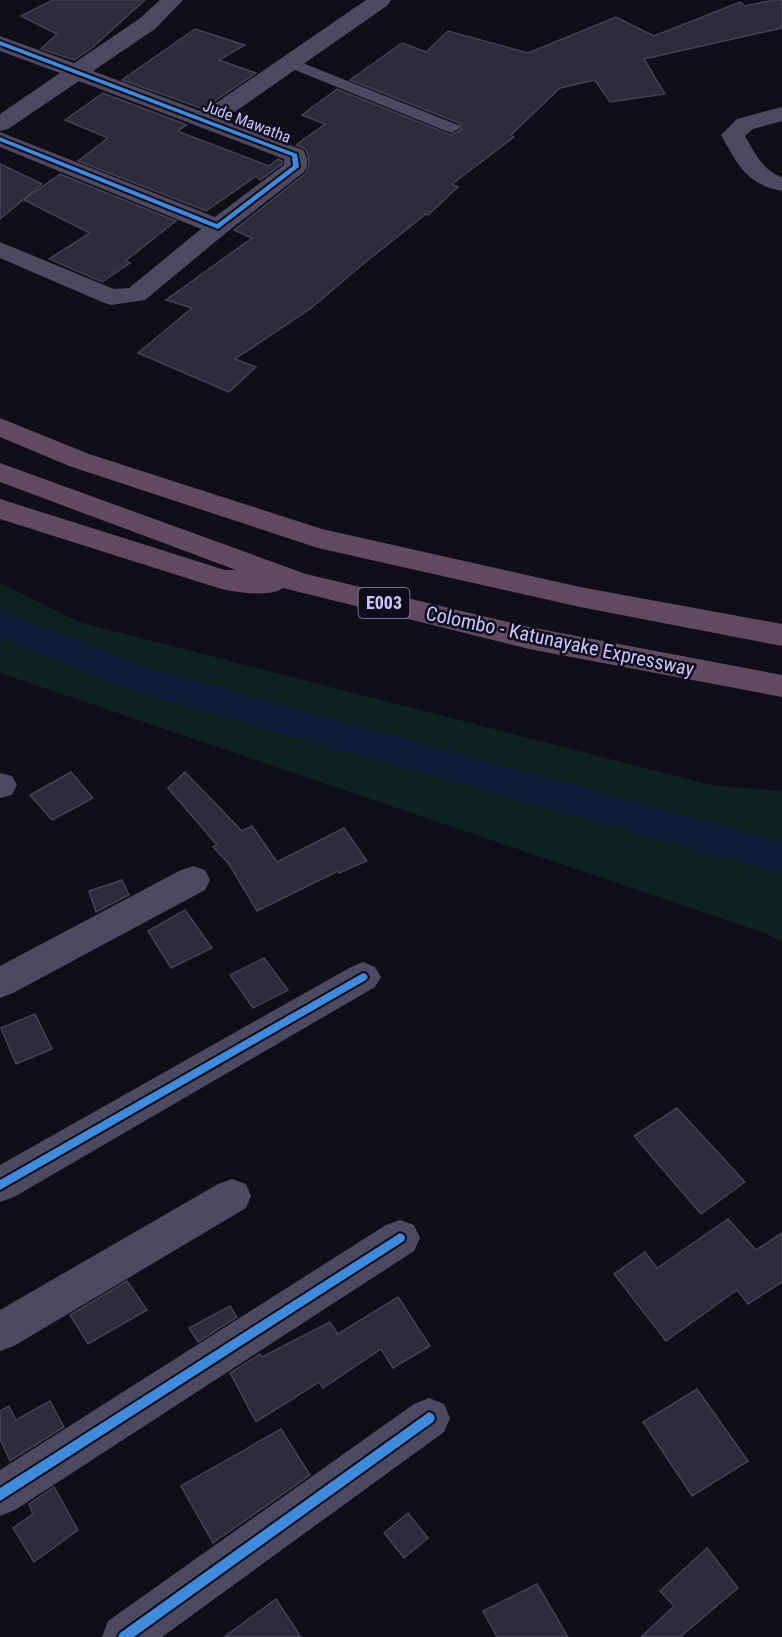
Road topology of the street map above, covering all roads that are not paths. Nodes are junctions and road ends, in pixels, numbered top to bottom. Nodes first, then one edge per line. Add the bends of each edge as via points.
1 (172, 0) edge
2 (380, 0) edge
3 (0, 43) edge
4 (290, 63) junction
5 (73, 72) junction
6 (782, 114) edge
7 (206, 121) junction
8 (0, 123) edge
9 (452, 128) dead end
10 (0, 139) edge
11 (782, 184) edge
12 (218, 227) junction
13 (0, 249) edge
14 (0, 426) edge
15 (0, 472) edge
16 (0, 509) edge
17 (300, 583) junction
18 (782, 635) edge
19 (782, 686) edge
20 (193, 880) dead end
21 (363, 978) dead end
22 (0, 983) edge
23 (0, 1185) edge
24 (232, 1196) dead end
25 (400, 1238) dead end
26 (0, 1332) edge
27 (429, 1418) dead end
28 (0, 1495) edge
29 (124, 1637) edge

1 - 5 street via 147,24
2 - 4 street
3 - 5 street, Jude Mawatha
4 - 7 street
4 - 9 lane
5 - 7 street, Jude Mawatha
5 - 8 street
6 - 11 street via 745,124 733,135 755,173
7 - 12 street, Jude Mawatha via 296,155 296,167
10 - 12 street
12 - 13 street via 136,295 111,297
14 - 18 highway, E003 via 79,460 318,538 580,597
15 - 17 highway, Colombo - Katunayake Expressway / E003
16 - 17 highway via 225,580
17 - 19 highway, Colombo - Katunayake Expressway / E003 via 529,638
20 - 22 street
21 - 23 street
24 - 26 street
25 - 28 street
27 - 29 street

